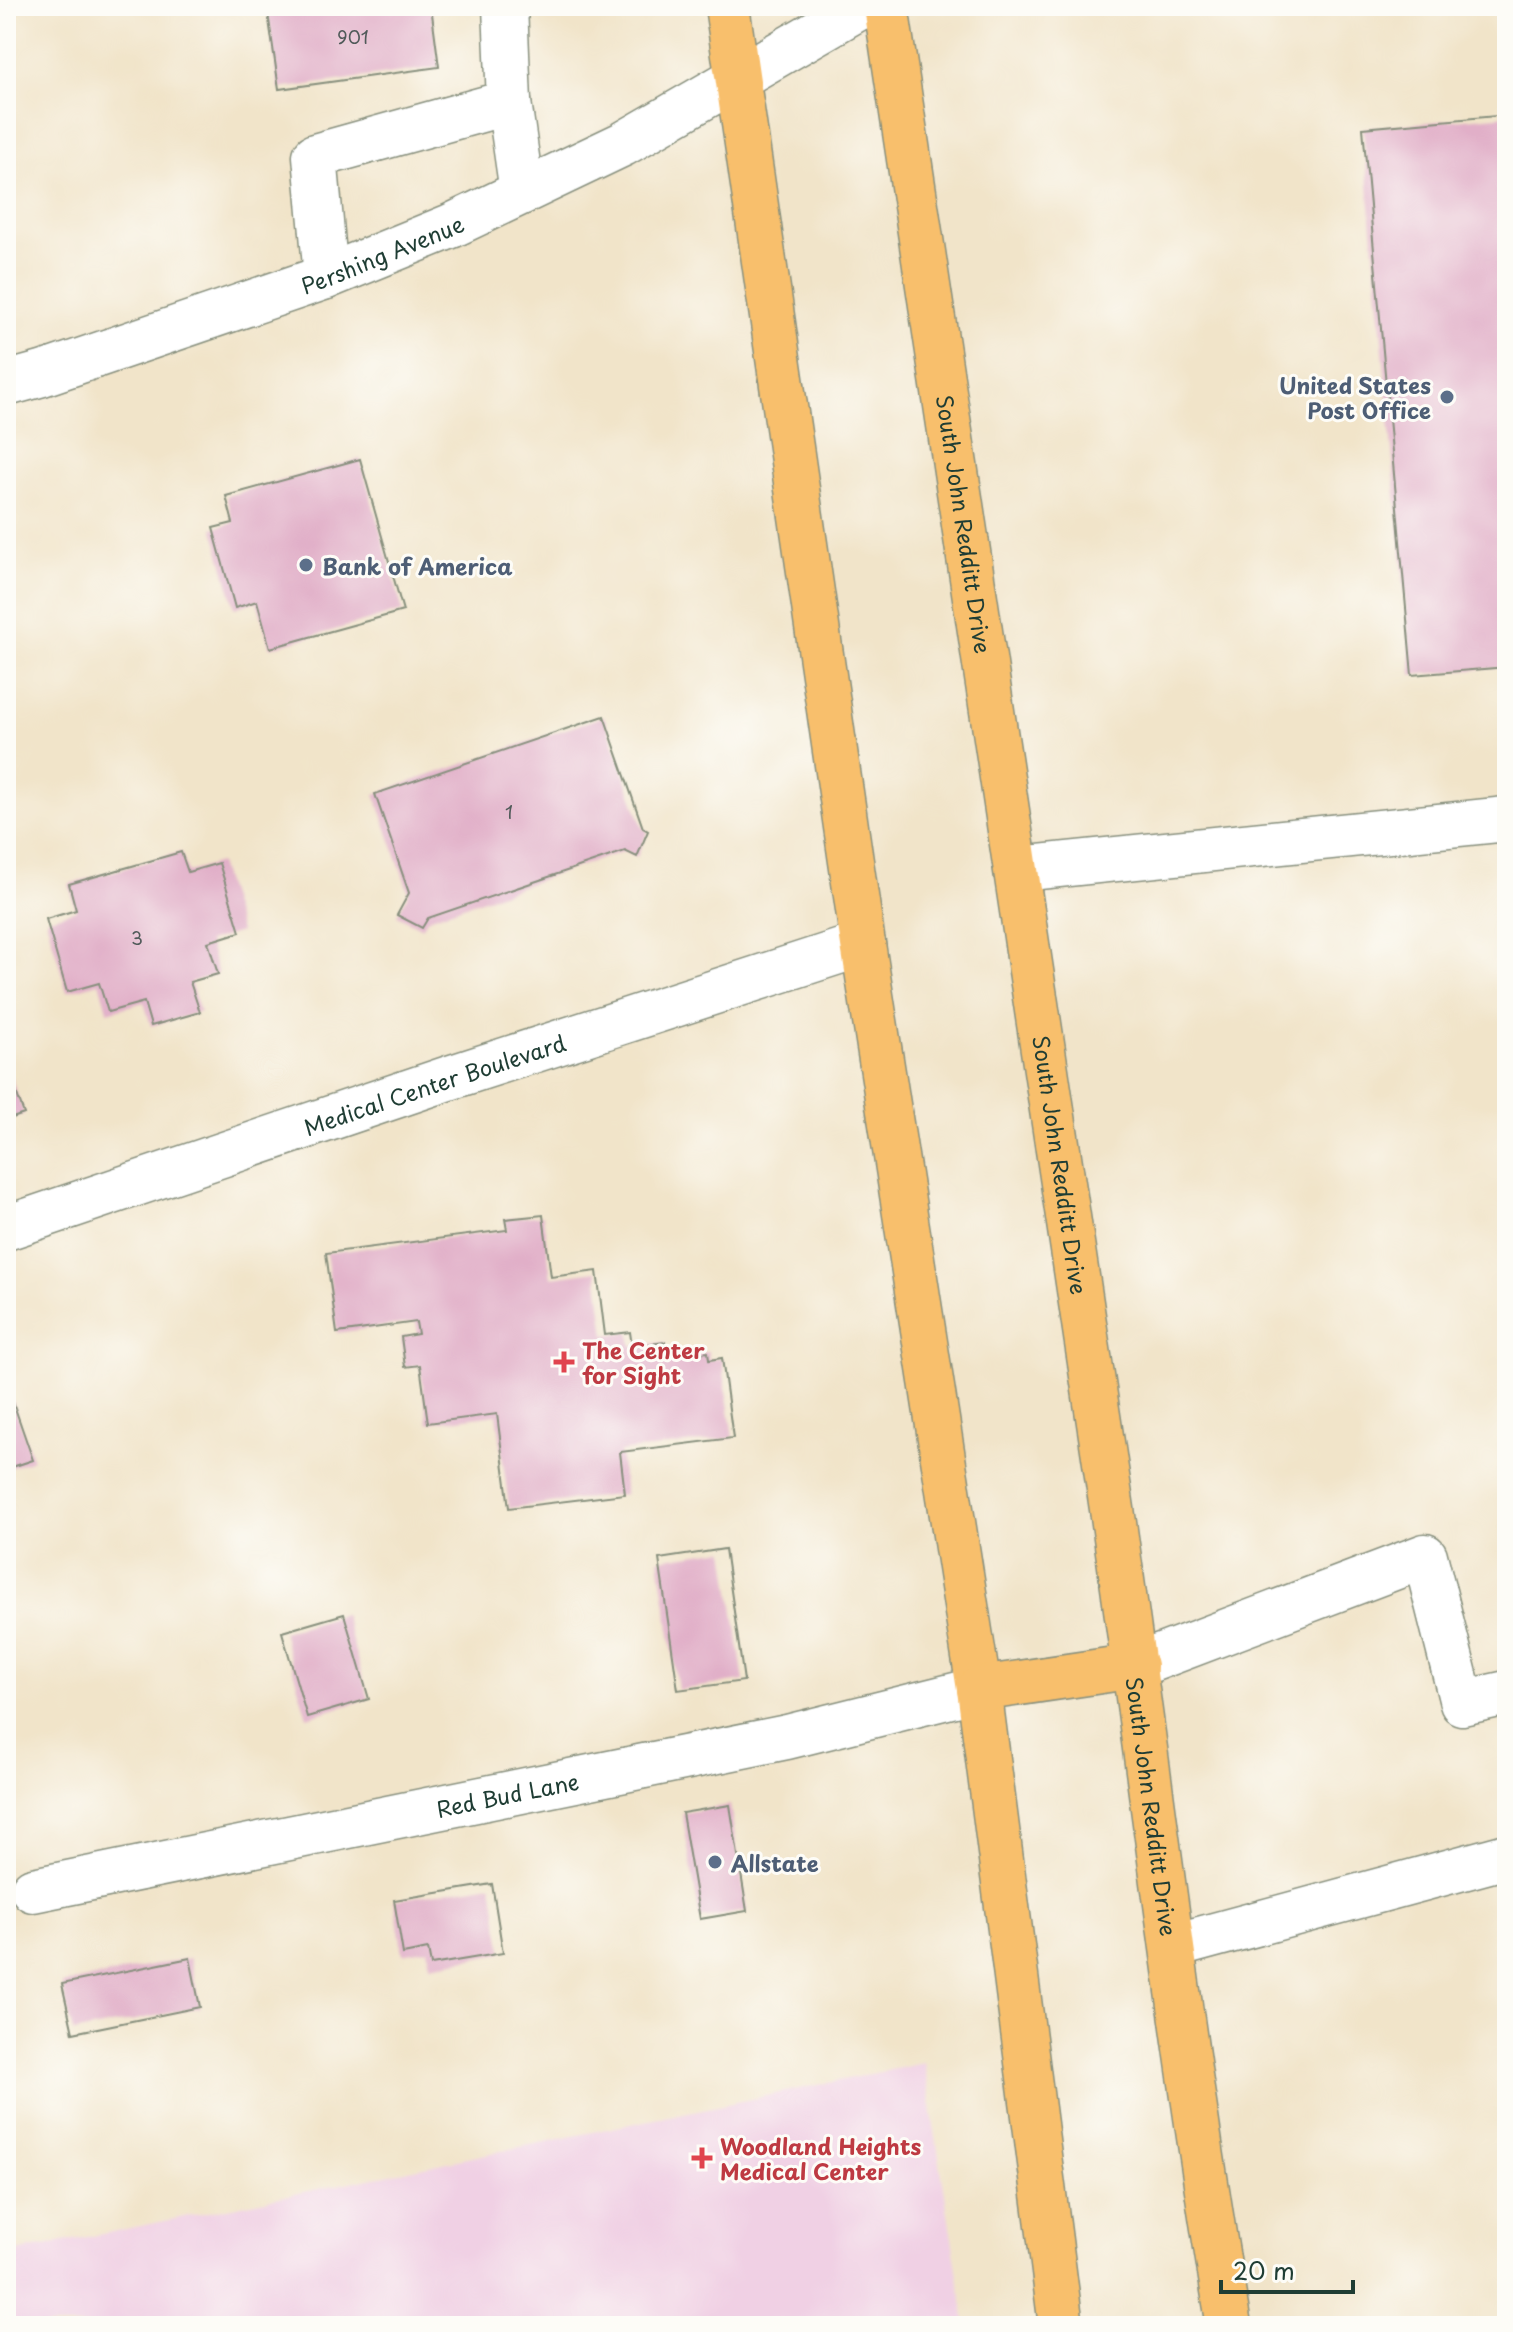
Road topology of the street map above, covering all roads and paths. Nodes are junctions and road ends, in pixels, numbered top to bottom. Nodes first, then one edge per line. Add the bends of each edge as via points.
1 (505, 6) edge
2 (727, 6) edge
3 (862, 6) edge
4 (886, 6) edge
5 (738, 78) junction
6 (509, 102) junction
7 (522, 192) junction
8 (326, 277) junction
9 (6, 384) edge
10 (1507, 819) edge
11 (1019, 869) junction
12 (863, 944) junction
13 (6, 1228) edge
14 (1135, 1666) junction
15 (979, 1689) junction
16 (1507, 1693) edge
17 (1507, 1856) edge
18 (33, 1890) dead end
19 (1174, 1946) junction
20 (1061, 2326) edge
21 (1229, 2326) edge

1 - 6 street
2 - 5 highway
3 - 5 street, Pershing Avenue
4 - 11 highway, South John Redditt Drive
5 - 7 street, Pershing Avenue via 623,144
5 - 12 highway
6 - 7 street
6 - 8 street via 315,156
7 - 8 street, Pershing Avenue
8 - 9 street, Pershing Avenue
10 - 11 street
11 - 14 highway, South John Redditt Drive
12 - 13 street, Medical Center Boulevard
12 - 15 highway
14 - 15 highway
14 - 16 street via 1425,1556 1462,1703
14 - 19 highway, South John Redditt Drive
15 - 18 street, Red Bud Lane via 787,1737
15 - 20 highway
17 - 19 street
19 - 21 highway, South John Redditt Drive

